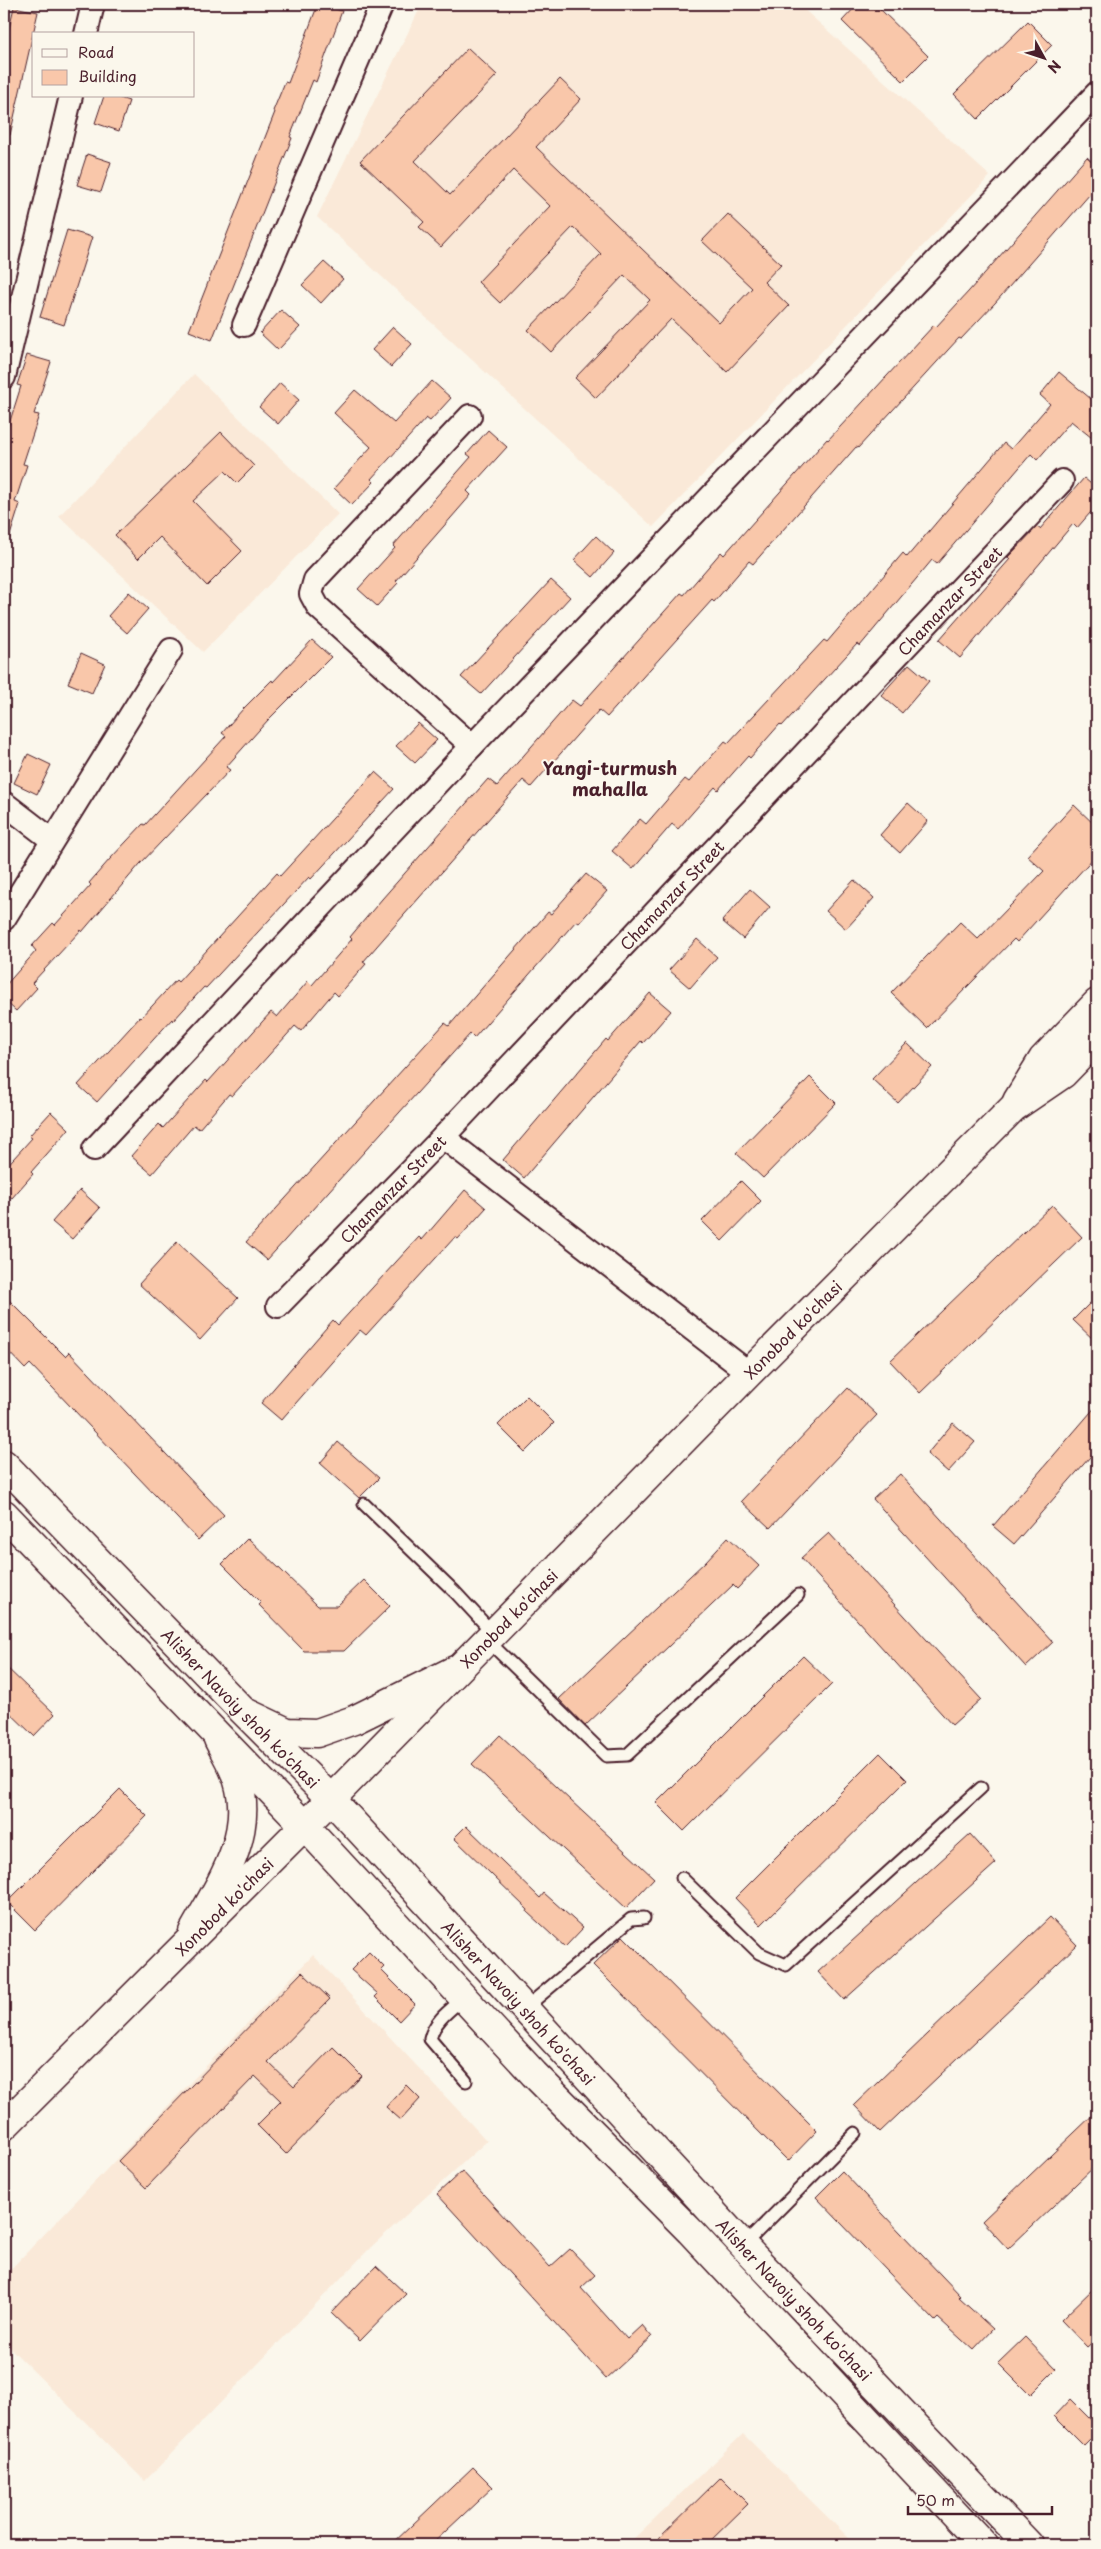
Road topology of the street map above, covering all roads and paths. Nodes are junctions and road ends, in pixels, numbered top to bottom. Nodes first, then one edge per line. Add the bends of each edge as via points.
1 (93, 4) edge
2 (382, 4) edge
3 (86, 32) edge
4 (1097, 93) edge
5 (71, 98) edge
6 (244, 325) dead end
7 (4, 377) edge
8 (470, 416) dead end
9 (1062, 481) dead end
10 (171, 650) dead end
11 (472, 746) junction
12 (4, 803) edge
13 (52, 840) junction
14 (4, 919) edge
15 (1097, 1003) edge
16 (1097, 1039) edge
17 (1013, 1108) junction
18 (443, 1137) junction
19 (94, 1149) dead end
20 (278, 1306) dead end
21 (749, 1373) junction
22 (4, 1464) edge
23 (364, 1504) dead end
24 (4, 1514) edge
25 (798, 1595) dead end
26 (490, 1637) junction
27 (459, 1669) junction
28 (242, 1710) junction
29 (215, 1733) junction
30 (981, 1788) dead end
31 (331, 1799) junction
32 (305, 1826) junction
33 (682, 1878) dead end
34 (644, 1918) dead end
35 (188, 1942) junction
36 (464, 1998) junction
37 (524, 2009) junction
38 (466, 2082) dead end
39 (4, 2126) edge
40 (855, 2133) dead end
41 (710, 2210) junction
42 (690, 2231) junction
43 (744, 2246) junction
44 (984, 2545) edge
45 (1029, 2545) edge

1 - 3 street
2 - 6 street
4 - 11 street
5 - 7 street
8 - 11 street via 315,580 311,594 318,607
9 - 18 street, Chamanzar Street
10 - 13 street
11 - 19 street
12 - 13 street
13 - 14 street
15 - 17 main road, Xonobod ko'chasi via 1043,1059
16 - 17 main road, Xonobod ko'chasi via 1063,1074
17 - 21 main road, Xonobod ko'chasi
18 - 20 street, Chamanzar Street
18 - 21 street
21 - 26 main road, Xonobod ko'chasi
22 - 28 main road, Alisher Navoiy shoh ko'chasi
23 - 26 lane via 455,1592
24 - 29 main road, Alisher Navoiy shoh ko'chasi
25 - 26 lane via 627,1755 606,1756
26 - 27 main road, Xonobod ko'chasi
27 - 28 main road via 354,1720 317,1734 287,1732
27 - 31 main road, Xonobod ko'chasi
28 - 31 main road, Alisher Navoiy shoh ko'chasi
29 - 32 main road, Alisher Navoiy shoh ko'chasi
29 - 35 main road via 238,1782 244,1820 231,1864
30 - 33 lane via 786,1965 759,1953
31 - 32 main road, Xonobod ko'chasi
31 - 37 main road, Alisher Navoiy shoh ko'chasi
32 - 35 main road, Xonobod ko'chasi
32 - 36 main road, Alisher Navoiy shoh ko'chasi
34 - 37 lane via 631,1919
35 - 39 main road, Xonobod ko'chasi
36 - 38 lane via 442,2017 432,2030 430,2039
36 - 42 main road, Alisher Navoiy shoh ko'chasi via 534,2074
37 - 41 main road, Alisher Navoiy shoh ko'chasi
40 - 43 lane
41 - 42 main road
41 - 43 main road, Alisher Navoiy shoh ko'chasi
42 - 44 main road, Alisher Navoiy shoh ko'chasi
43 - 45 main road, Alisher Navoiy shoh ko'chasi

